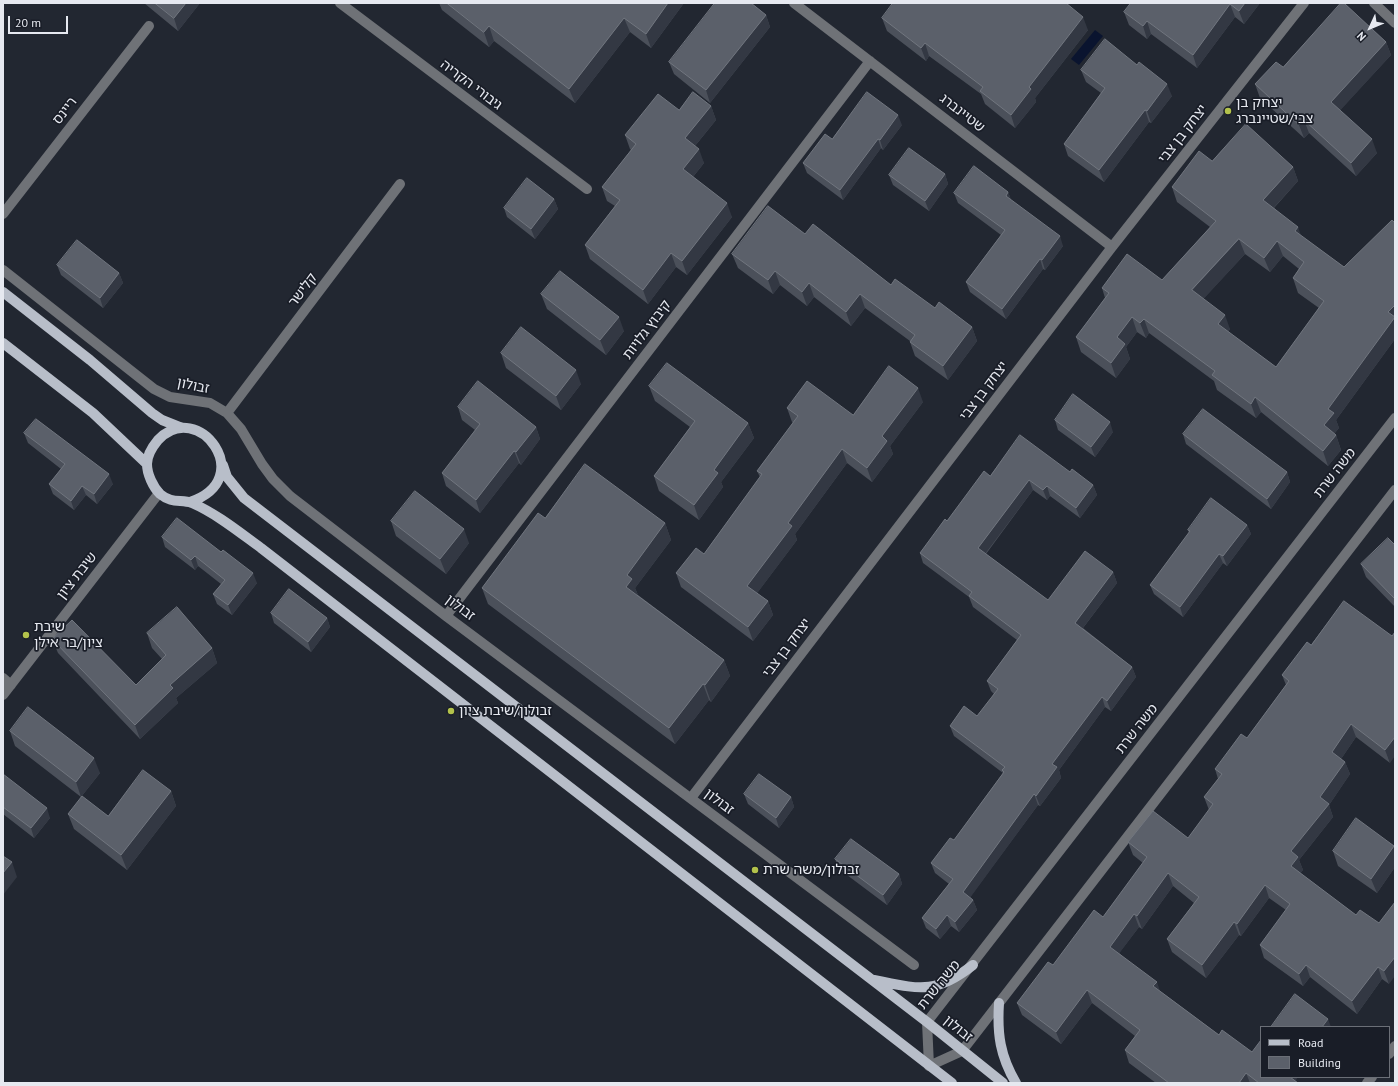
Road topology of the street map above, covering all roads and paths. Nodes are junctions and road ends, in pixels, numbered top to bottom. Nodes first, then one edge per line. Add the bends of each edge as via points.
1 (340, 3) edge
2 (794, 3) edge
3 (1304, 3) edge
4 (1374, 3) edge
5 (1395, 23) edge
6 (149, 26) dead end
7 (870, 61) junction
8 (400, 184) dead end
9 (587, 189) dead end
10 (3, 214) edge
11 (1112, 247) junction
12 (3, 270) edge
13 (3, 292) edge
14 (3, 343) edge
15 (227, 413) junction
16 (1395, 418) edge
17 (184, 428) junction
18 (222, 461) junction
19 (147, 464) junction
20 (1395, 490) edge
21 (159, 493) junction
22 (190, 502) junction
23 (446, 616) junction
24 (7, 682) edge
25 (3, 695) edge
26 (691, 798) junction
27 (914, 965) dead end
28 (973, 965) junction
29 (872, 980) junction
30 (999, 1002) junction
31 (927, 1022) junction
32 (962, 1051) junction
33 (929, 1066) junction
34 (952, 1083) edge
35 (1003, 1083) edge
36 (1016, 1083) edge

1 - 9 street, גיבורי הקריה
2 - 7 street, שטיינברג
3 - 11 street, יצחק בן צבי
4 - 5 street
6 - 10 street, ריינס
7 - 11 street, שטיינברג
7 - 23 street, קיבוץ גלויות
8 - 15 street, קלישר
11 - 26 street, יצחק בן צבי
12 - 15 street, זבולון via 154,389 170,397 210,404
13 - 17 main road via 162,420
14 - 19 main road via 93,413
15 - 23 street, זבולון via 241,429 270,474 290,496
16 - 28 street, משה שרת
17 - 18 main road via 205,434 216,445
17 - 19 main road via 164,434 152,447
18 - 22 main road via 218,483 212,491 203,498
18 - 29 main road, זבולון via 227,477 244,498
19 - 21 main road via 151,482
20 - 30 street
21 - 22 main road via 177,502
21 - 24 street, שיבת ציון
22 - 33 main road via 221,519 261,548
23 - 26 street, זבולון
24 - 25 street, שיבת ציון
26 - 27 street, זבולון
28 - 29 main road via 955,980 928,988
28 - 31 street, משה שרת
29 - 31 main road, זבולון
30 - 32 street
30 - 36 main road via 1000,1044 1006,1067
31 - 32 main road, זבולון
31 - 33 street, משה שרת
32 - 33 street
32 - 35 main road, זבולון
33 - 34 main road

